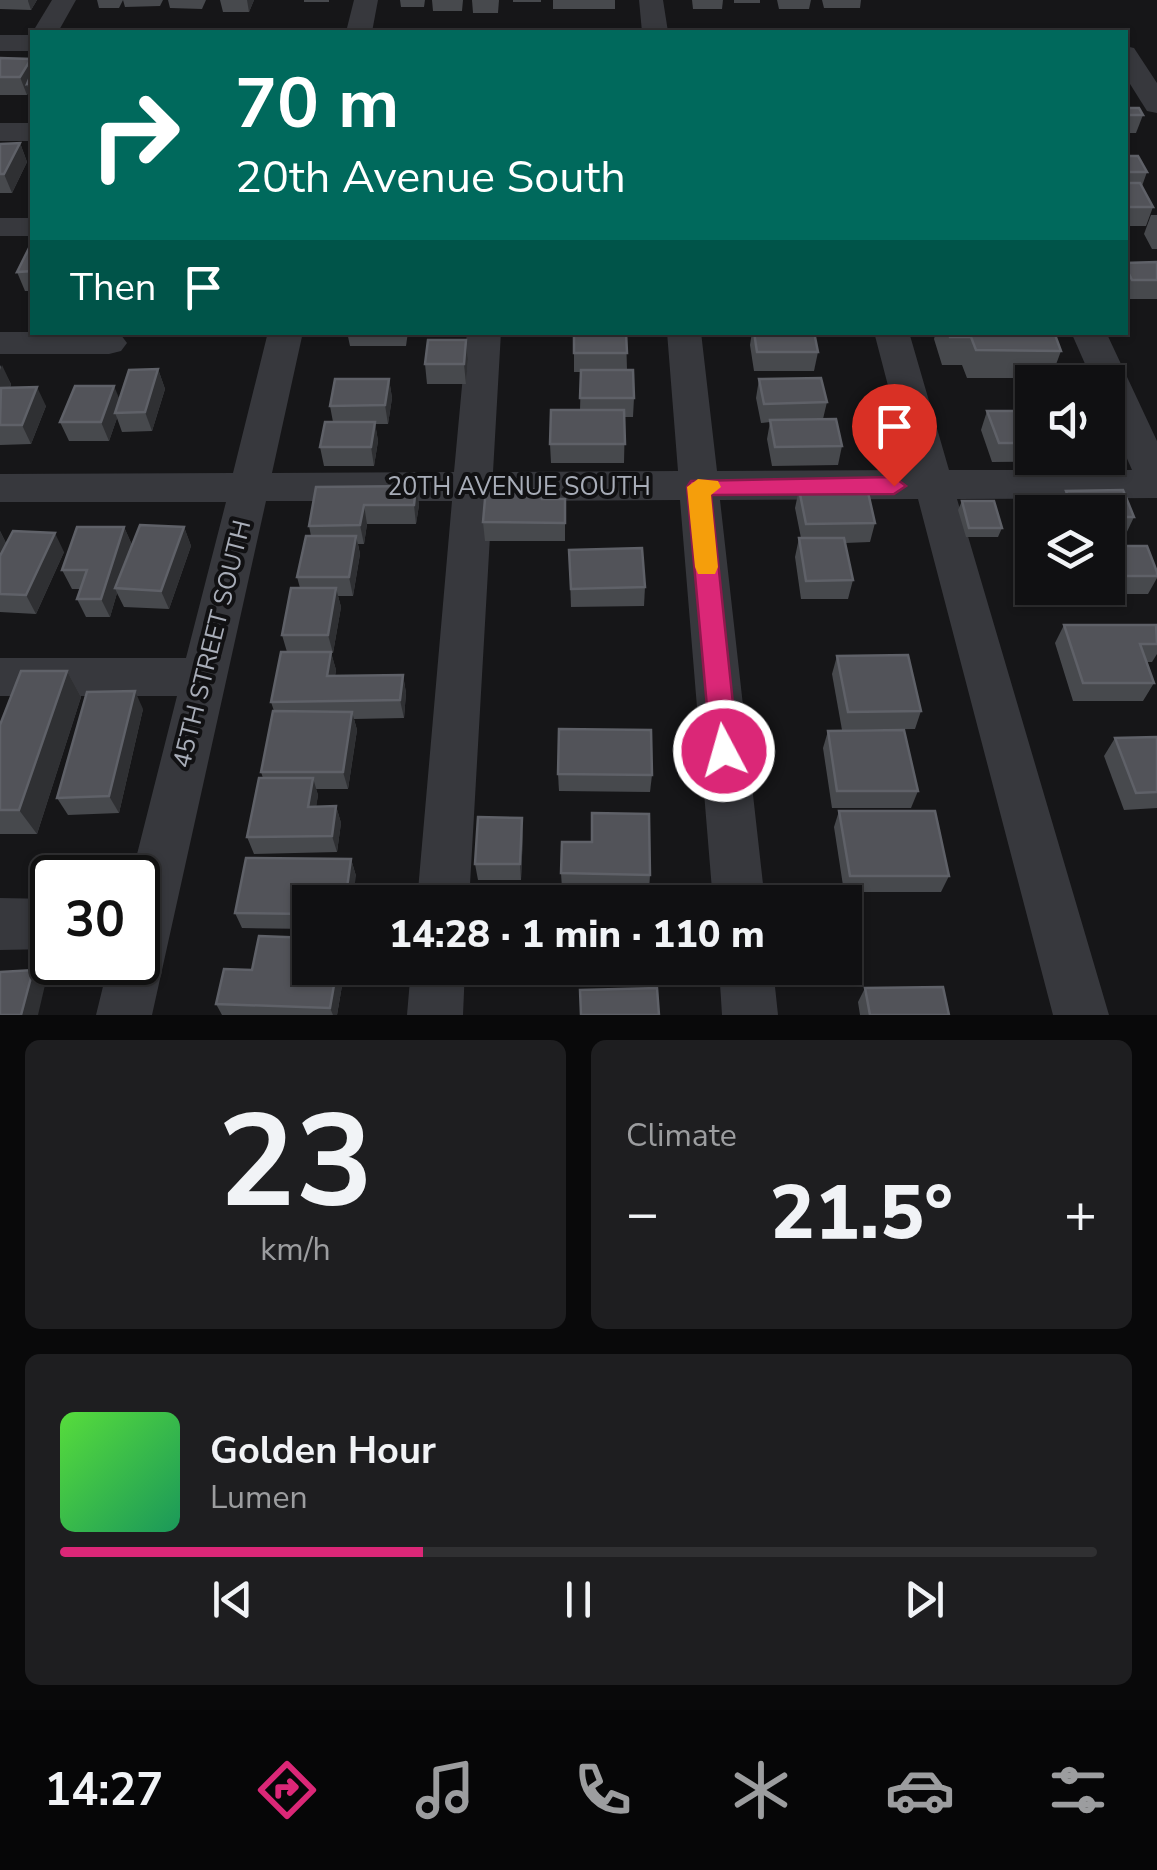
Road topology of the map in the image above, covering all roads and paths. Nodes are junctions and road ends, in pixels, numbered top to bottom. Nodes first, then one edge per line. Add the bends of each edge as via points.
1 (64, 0) edge
2 (366, 0) edge
3 (650, 0) edge
4 (46, 30) edge
5 (359, 30) edge
6 (654, 30) edge
7 (0, 43) edge
8 (30, 43) edge
9 (1130, 45) edge
10 (1157, 105) edge
11 (0, 132) edge
12 (30, 132) edge
13 (0, 227) edge
14 (30, 227) edge
15 (285, 335) edge
16 (484, 335) edge
17 (684, 335) edge
18 (891, 335) edge
19 (1089, 335) edge
20 (109, 342) dead end
21 (0, 343) edge
22 (1157, 484) edge
23 (934, 485) junction
24 (471, 487) junction
25 (698, 487) junction
26 (0, 488) edge
27 (250, 488) junction
28 (0, 677) edge
29 (204, 678) junction
30 (160, 857) edge
31 (444, 885) edge
32 (738, 885) edge
33 (0, 924) edge
34 (30, 924) edge
35 (130, 985) edge
36 (437, 985) edge
37 (747, 985) edge
38 (124, 1015) edge
39 (435, 1015) edge
40 (750, 1015) edge
41 (1081, 1015) edge

1 - 4 street
2 - 5 street
3 - 6 street
7 - 8 street
9 - 10 street
11 - 12 street
13 - 14 street
15 - 27 street, 45TH STREET SOUTH
16 - 24 street
17 - 25 street
18 - 23 street
19 - 22 street
20 - 21 street
22 - 23 street, 20TH AVENUE SOUTH
23 - 25 street, 20TH AVENUE SOUTH
23 - 41 street
24 - 25 street, 20TH AVENUE SOUTH
24 - 27 street, 20TH AVENUE SOUTH
24 - 31 street
25 - 32 street
26 - 27 street, 20TH AVENUE SOUTH
27 - 29 street, 45TH STREET SOUTH
28 - 29 street
29 - 30 street, 45TH STREET SOUTH
33 - 34 street
35 - 38 street, 45TH STREET SOUTH
36 - 39 street
37 - 40 street

